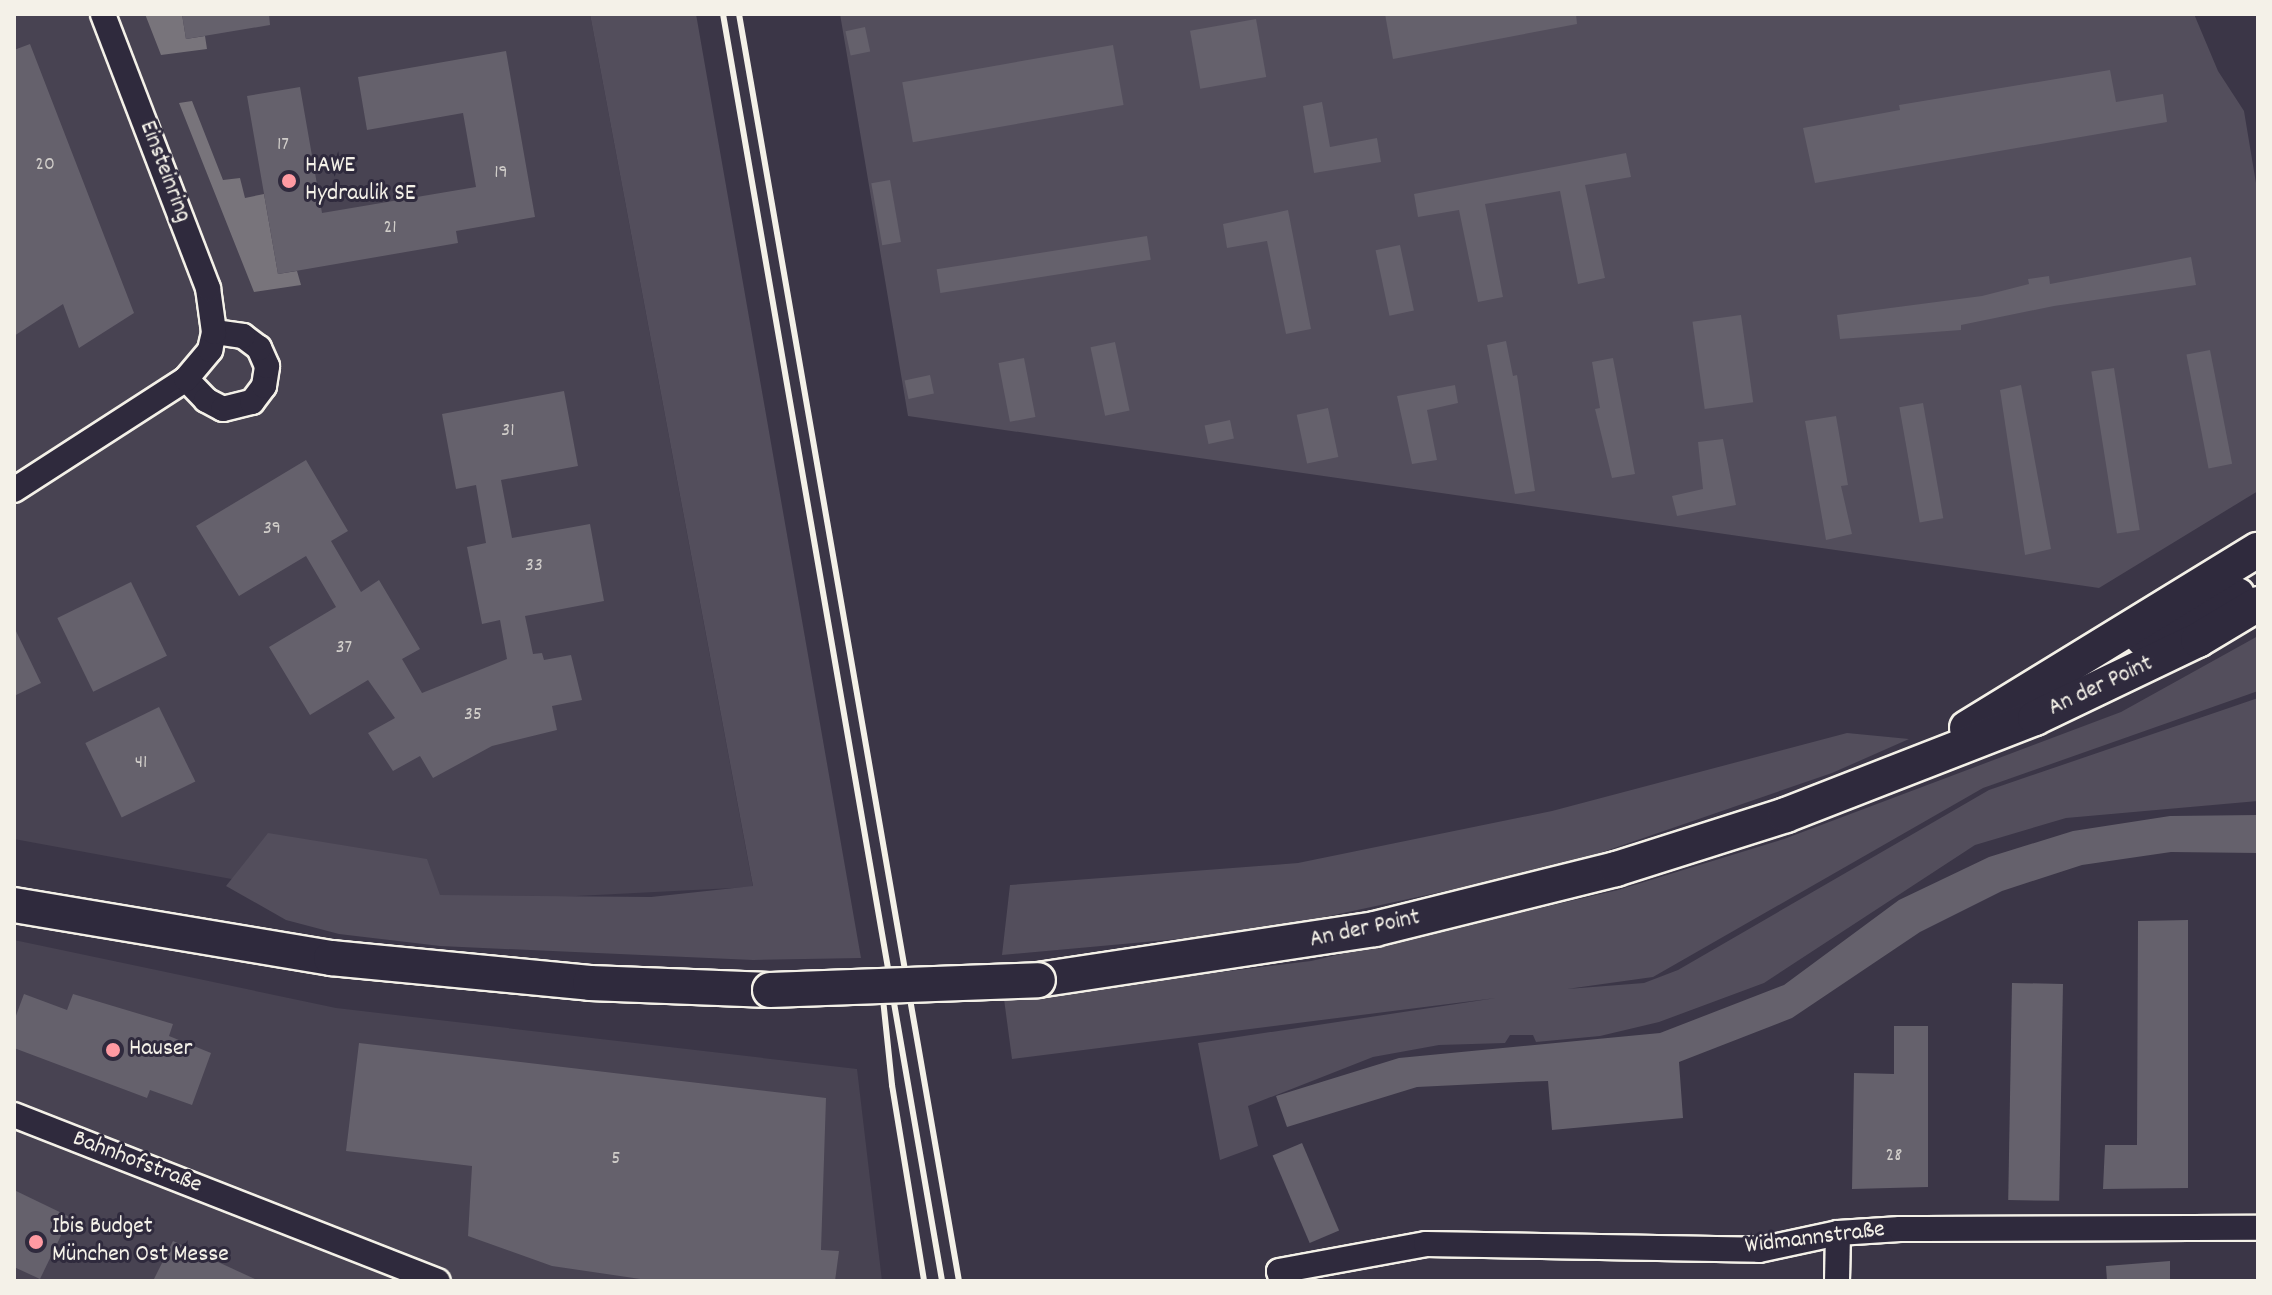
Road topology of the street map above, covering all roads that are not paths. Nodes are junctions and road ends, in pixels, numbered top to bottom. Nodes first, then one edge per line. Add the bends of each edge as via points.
1 (103, 14) edge
2 (214, 332) junction
3 (186, 379) junction
4 (14, 490) edge
5 (2258, 550) edge
6 (2258, 583) edge
7 (2258, 604) edge
8 (2035, 688) junction
9 (1935, 753) junction
10 (14, 891) edge
11 (14, 905) edge
12 (50, 911) junction
13 (14, 1115) edge
14 (2258, 1228) edge
15 (1838, 1233) junction
16 (1281, 1276) edge
17 (438, 1281) edge
18 (1837, 1281) edge

1 - 2 street, Einsteinring via 208,288
2 - 3 street via 210,350
2 - 3 street via 243,336 259,348 267,366 261,391 243,407 223,409
3 - 4 street
5 - 8 street, An der Point
6 - 8 street, An der Point
7 - 9 street, An der Point via 2102,689 1984,739
8 - 9 street, An der Point
9 - 12 street, An der Point, bridge via 1786,815 1616,869 1463,909 1278,948 1038,980 770,990 590,983 331,958
10 - 12 street
11 - 12 street, An der Point
13 - 17 street, Bahnhofstraße
14 - 15 street, Widmannstraße
15 - 16 street, Widmannstraße via 1759,1250 1426,1244
15 - 18 street

